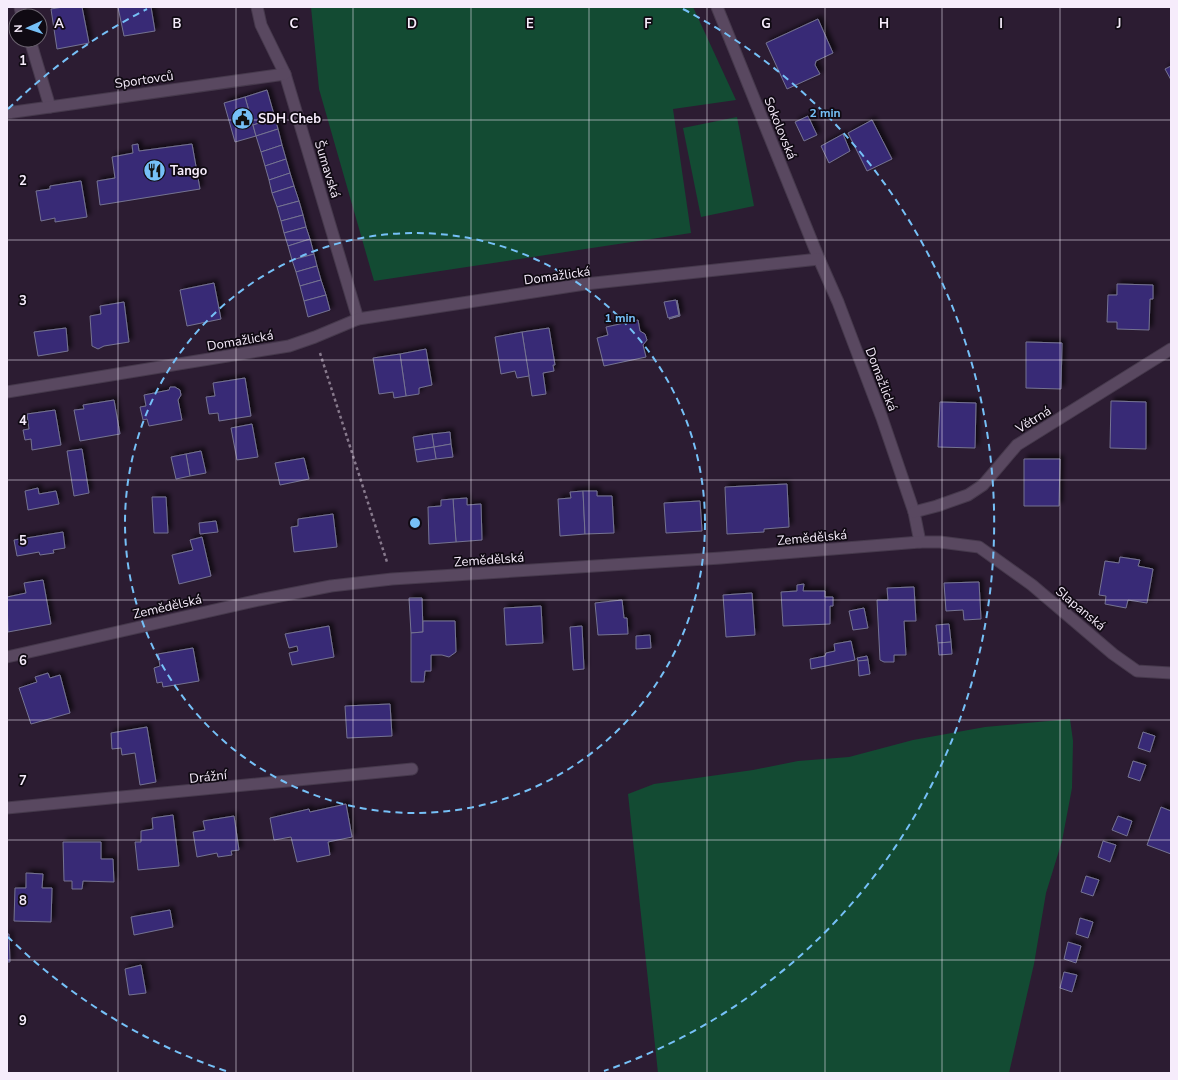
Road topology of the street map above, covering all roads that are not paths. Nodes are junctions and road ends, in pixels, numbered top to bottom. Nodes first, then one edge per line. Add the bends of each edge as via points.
1 (257, 7) edge
2 (717, 7) edge
3 (32, 48) edge
4 (285, 74) junction
5 (50, 107) junction
6 (7, 113) edge
7 (819, 259) junction
8 (358, 319) junction
9 (1171, 349) edge
10 (7, 392) edge
11 (914, 512) junction
12 (920, 542) junction
13 (979, 547) joint
14 (7, 657) edge
15 (1171, 673) edge
16 (412, 769) dead end
17 (7, 808) edge

1 - 4 street, Šumavská via 261,25
2 - 7 street, Sokolovská
3 - 5 street
4 - 5 street, Sportovců
4 - 8 street, Šumavská
5 - 6 street, Sportovců
7 - 8 street, Domažlická via 585,284
7 - 11 street, Domažlická via 841,309 882,418
8 - 10 street, Domažlická via 315,337 281,347
9 - 11 street, Větrná via 1017,445 983,484 968,495
11 - 12 street, Domažlická
12 - 13 street, Zemědělská
12 - 14 street, Zemědělská via 721,558 392,579 331,586
13 - 15 street, Slapanská via 1032,585 1113,654 1137,671
16 - 17 street, Drážní

